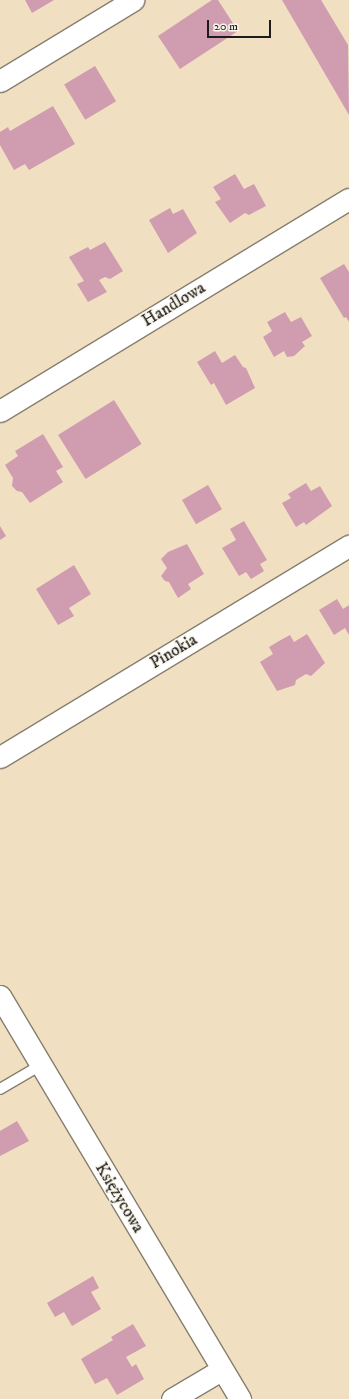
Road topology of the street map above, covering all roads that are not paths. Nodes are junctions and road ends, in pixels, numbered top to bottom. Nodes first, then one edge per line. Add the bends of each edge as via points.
1 (133, 0) edge
2 (0, 81) edge
3 (349, 199) edge
4 (0, 411) edge
5 (349, 546) edge
6 (0, 757) edge
7 (0, 996) edge
8 (41, 1065) junction
9 (0, 1089) edge
10 (221, 1370) junction
11 (172, 1399) edge
12 (240, 1399) edge

1 - 2 street
3 - 4 street, Handlowa
5 - 6 street, Pinokia
7 - 8 street, Księżycowa
8 - 9 lane
8 - 10 street, Księżycowa
10 - 11 street
10 - 12 street, Księżycowa

